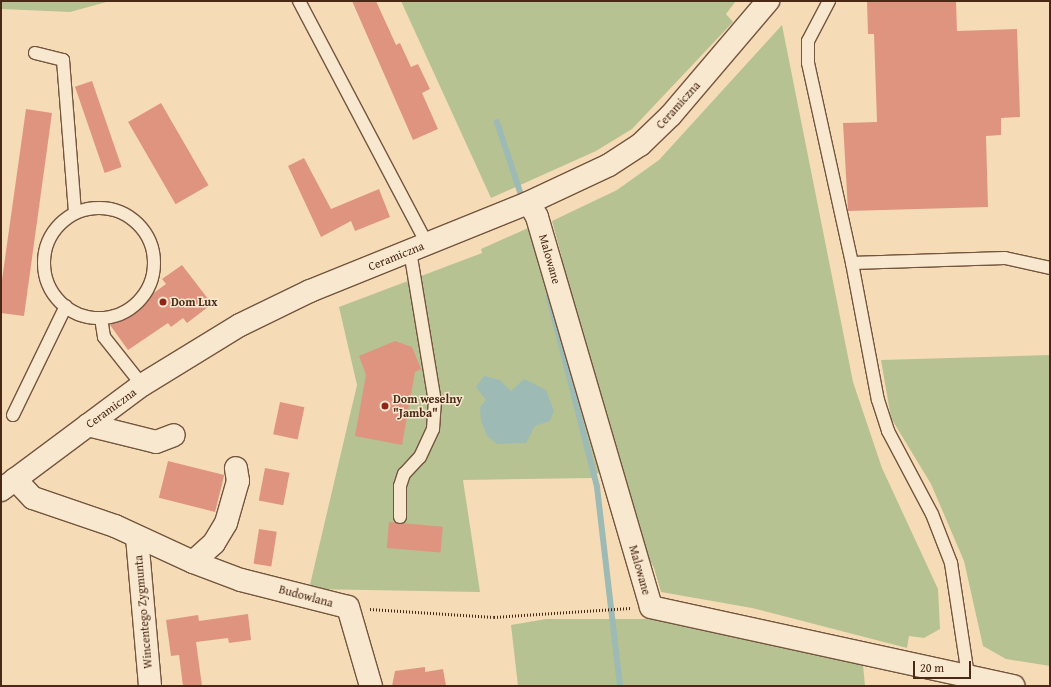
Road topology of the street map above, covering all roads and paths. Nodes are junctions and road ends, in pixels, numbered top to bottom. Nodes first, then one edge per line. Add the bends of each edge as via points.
1 (299, 1) edge
2 (768, 1) edge
3 (829, 1) edge
4 (35, 53) dead end
5 (525, 204) junction
6 (75, 213) junction
7 (419, 247) junction
8 (852, 263) junction
9 (1050, 268) edge
10 (66, 306) junction
11 (101, 318) junction
12 (142, 385) junction
13 (13, 415) dead end
14 (88, 425) junction
15 (174, 435) dead end
16 (236, 468) dead end
17 (8, 484) edge
18 (400, 517) dead end
19 (137, 537) junction
20 (193, 562) junction
21 (348, 607) junction
22 (621, 608) dead end
23 (968, 676) junction
24 (150, 686) edge
25 (371, 686) edge
26 (1013, 686) edge

1 - 7 lane
2 - 5 street, Ceramiczna via 671,115 640,145 609,165
3 - 8 lane via 808,41 808,64
4 - 6 lane via 63,60
5 - 7 street, Ceramiczna
5 - 23 street, Malowane via 537,217 651,607
6 - 10 lane via 60,224 49,239 44,257 45,276 53,293
6 - 11 lane via 93,208 110,208 127,215 150,242 154,259 145,293 133,306 118,314
7 - 12 street, Ceramiczna via 310,291 240,325
7 - 18 lane via 436,402 433,429 420,457 404,474 400,486
8 - 9 lane via 1005,258
8 - 23 lane via 878,400 888,431 932,514 951,563
10 - 11 lane via 82,315
10 - 13 lane
11 - 12 lane via 104,336
12 - 14 street, Ceramiczna
14 - 15 street via 156,442
14 - 17 street, Ceramiczna
16 - 20 street via 238,481 226,523 214,543
17 - 19 street, Budowlana via 33,498 115,526
19 - 20 street, Budowlana
19 - 24 street, Wincentego Zygmunta
20 - 21 street, Budowlana via 241,580
21 - 22 path, Budowlana via 494,617
21 - 25 street
23 - 26 street, Malowane

